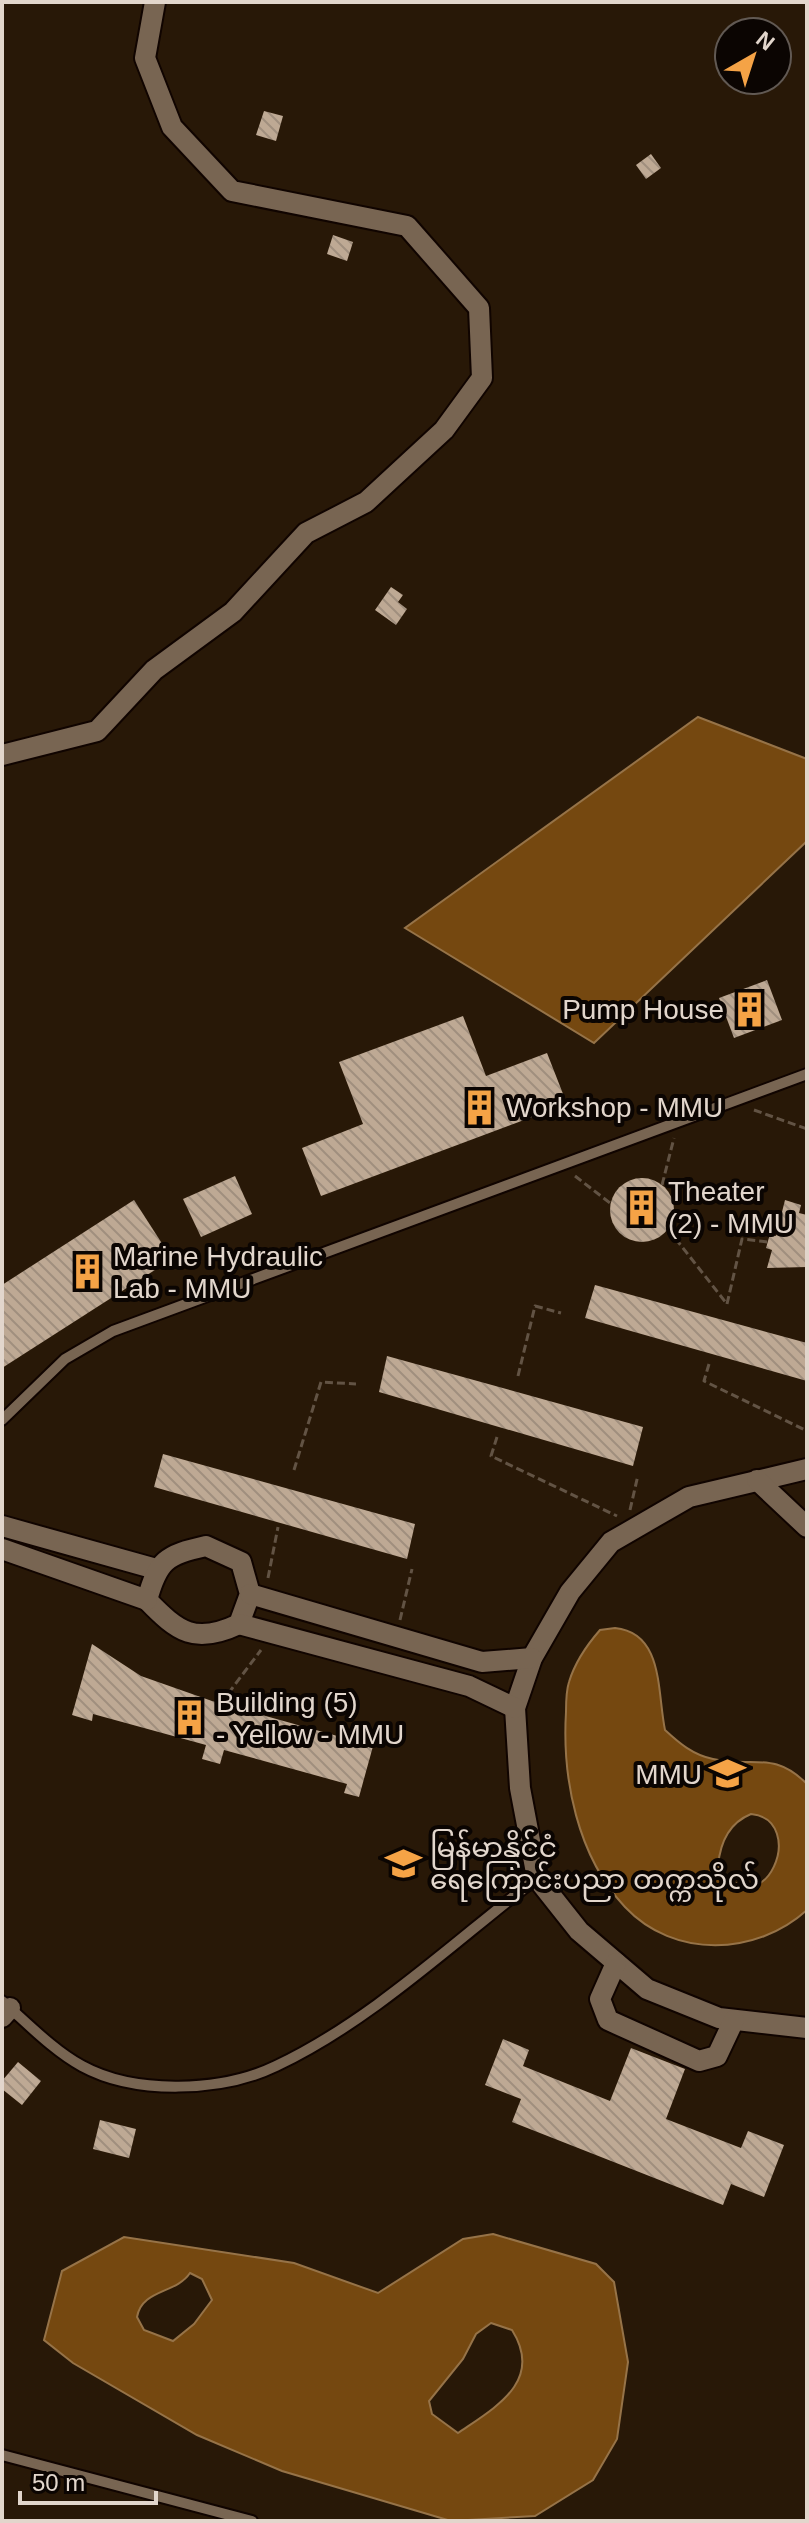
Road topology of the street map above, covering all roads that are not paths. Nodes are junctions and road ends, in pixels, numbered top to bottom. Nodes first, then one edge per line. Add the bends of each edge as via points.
1 (155, 2) edge
2 (2, 755) edge
3 (807, 1074) edge
4 (2, 1420) edge
5 (798, 1472) edge
6 (757, 1480) junction
7 (807, 1490) edge
8 (2, 1526) edge
9 (807, 1527) edge
10 (2, 1549) edge
11 (156, 1569) junction
12 (257, 1596) junction
13 (147, 1600) junction
14 (239, 1624) junction
15 (532, 1658) junction
16 (515, 1708) junction
17 (537, 1878) junction
18 (616, 1963) junction
19 (5, 2008) edge
20 (734, 2020) junction
21 (807, 2028) edge
22 (2, 2455) edge
23 (252, 2521) edge

1 - 2 street via 145,58 172,127 232,191 407,226 479,308 482,378 444,430 366,502 306,533 233,612 154,670 97,731
3 - 4 lane via 113,1331 65,1359
5 - 6 street
5 - 7 street
6 - 9 street
6 - 15 street via 689,1497 611,1542 570,1592
8 - 11 street
10 - 13 street
11 - 12 street via 175,1553 206,1546 241,1562
11 - 13 street
12 - 14 street
12 - 15 street via 482,1662
13 - 14 street via 174,1628 212,1637
14 - 16 street via 469,1686
15 - 16 street
16 - 17 street via 520,1788
17 - 18 street via 579,1931
17 - 19 lane via 354,2020 275,2067 198,2087 131,2084 81,2066
18 - 20 street via 647,1989
18 - 20 street via 600,1999 608,2020 654,2043 699,2061 717,2056
20 - 21 street
22 - 23 lane

